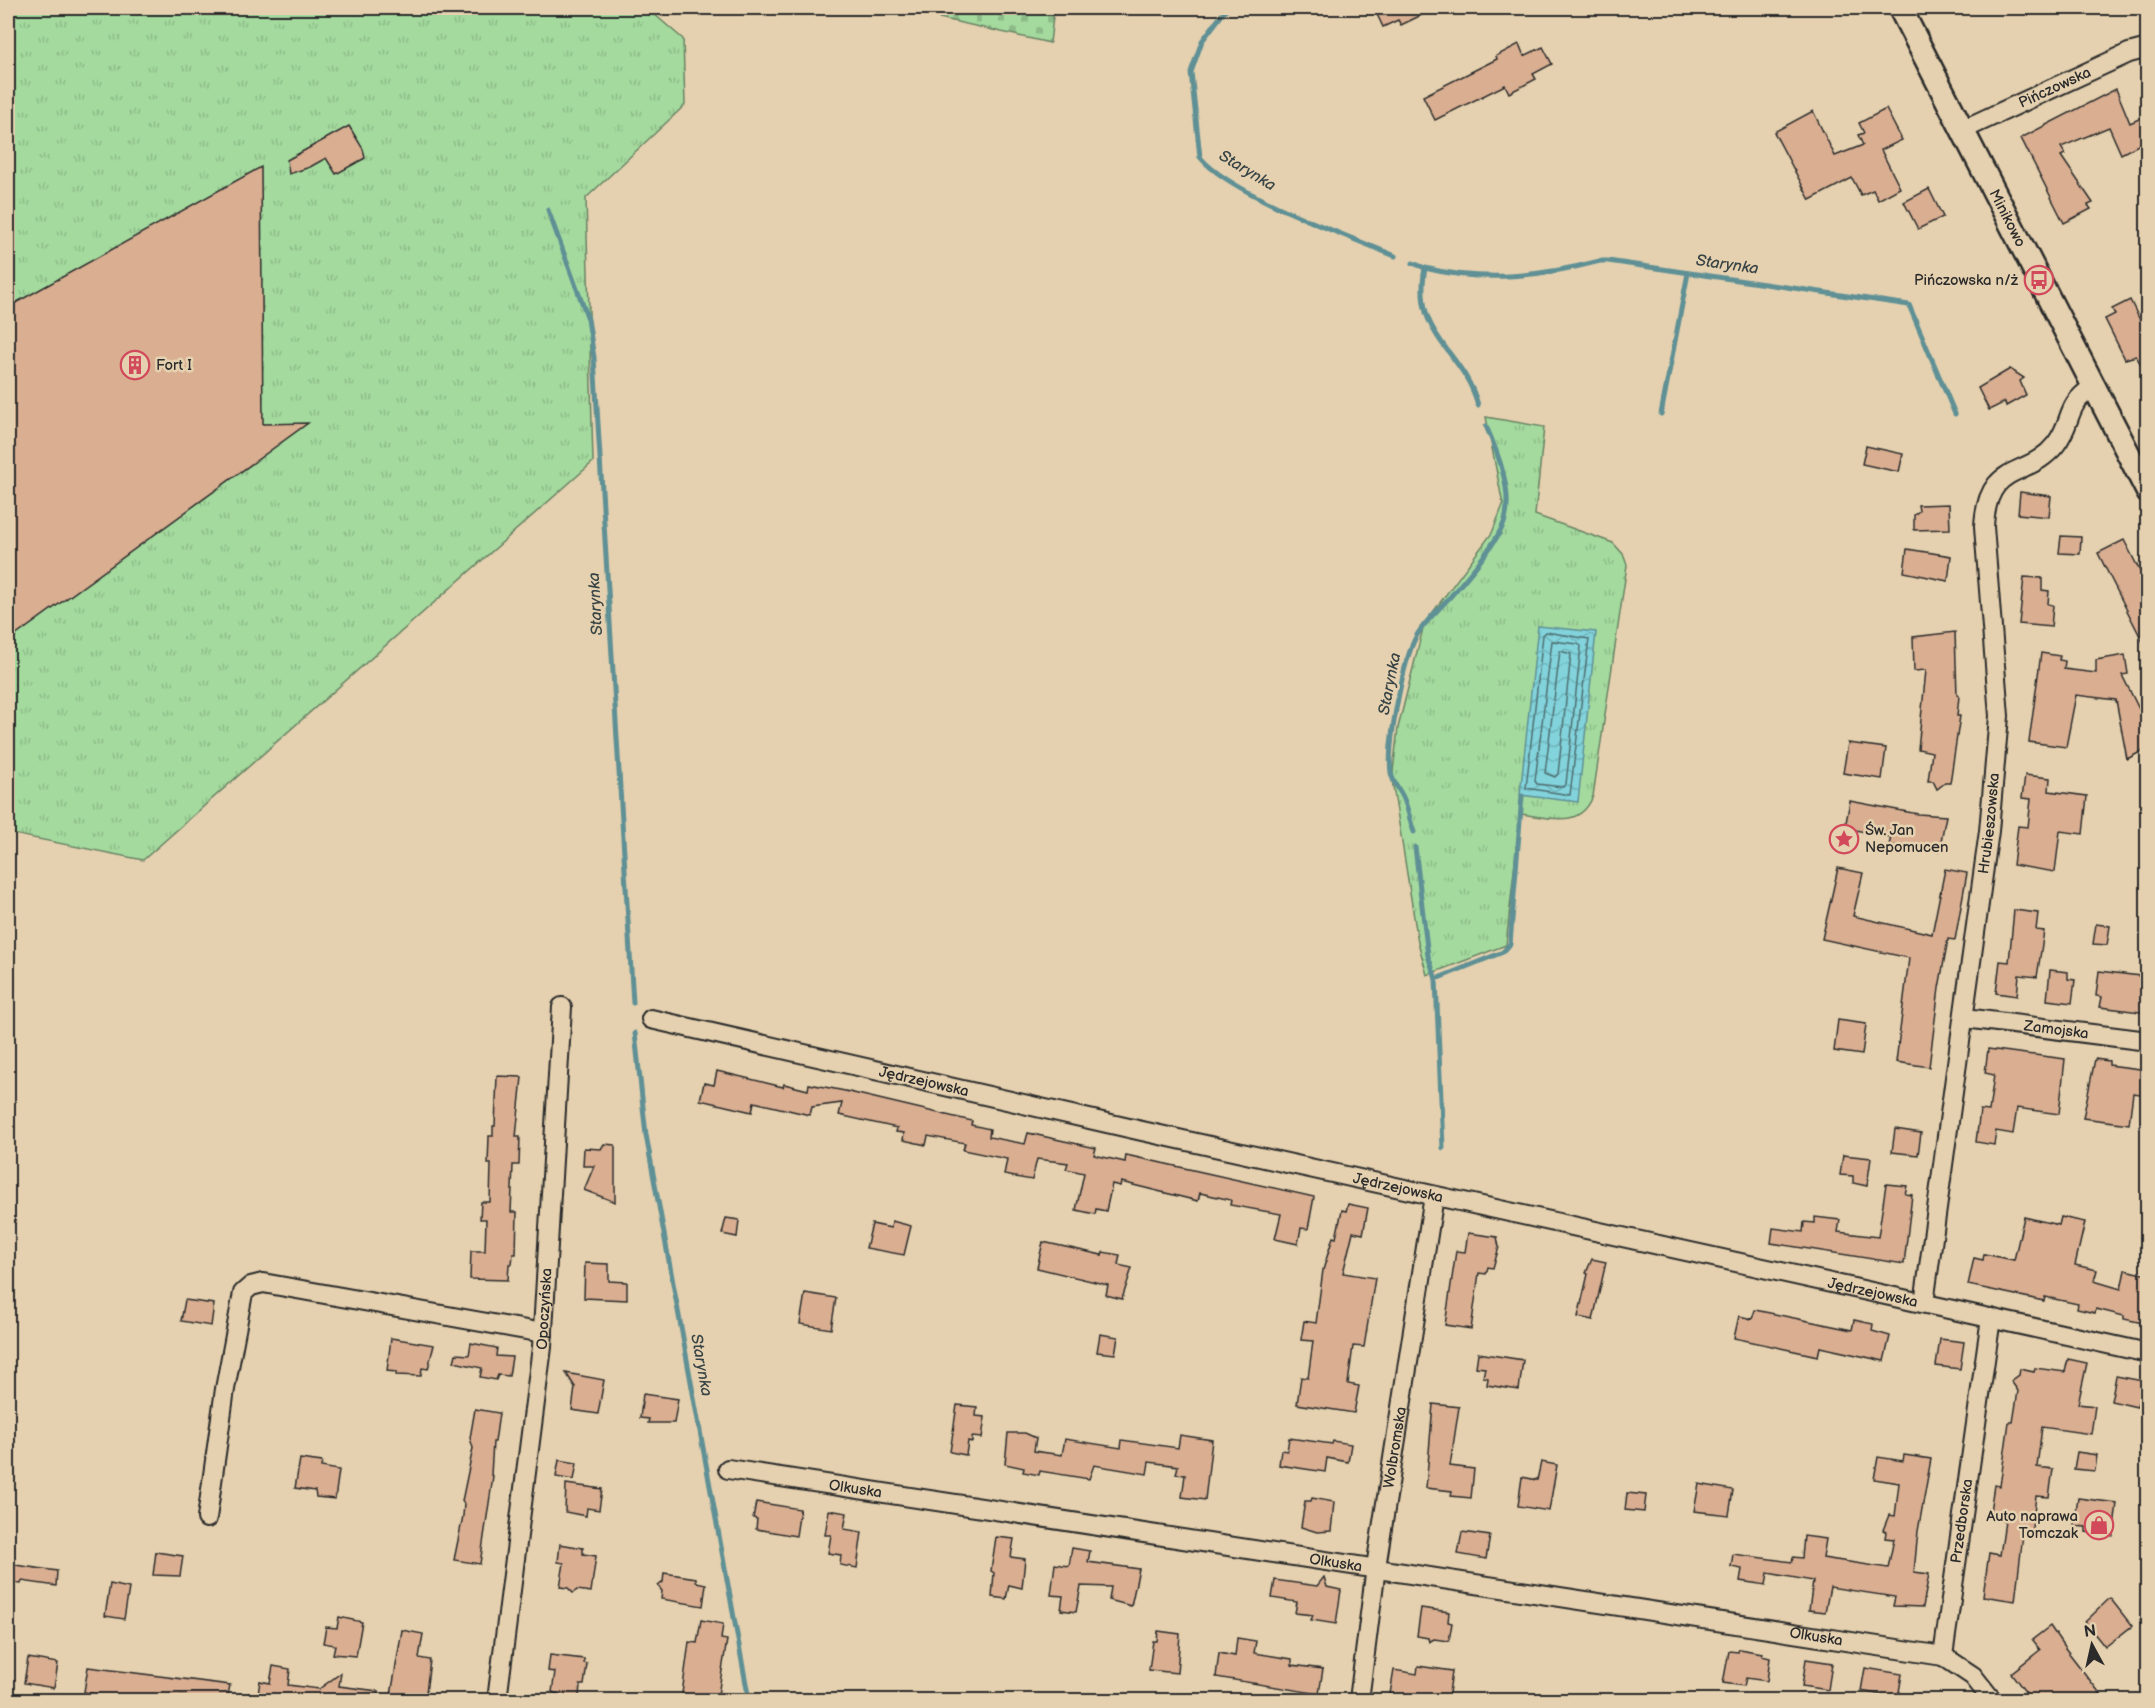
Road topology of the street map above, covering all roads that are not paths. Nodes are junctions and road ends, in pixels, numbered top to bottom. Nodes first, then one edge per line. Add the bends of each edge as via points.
1 (1900, 8) edge
2 (2148, 48) edge
3 (1962, 130) junction
4 (2093, 387) junction
5 (2145, 480) edge
6 (562, 1007) dead end
7 (1965, 1018) junction
8 (651, 1019) dead end
9 (2148, 1041) edge
10 (1434, 1196) junction
11 (1924, 1304) junction
12 (1991, 1318) junction
13 (543, 1333) junction
14 (2148, 1353) edge
15 (728, 1469) dead end
16 (207, 1518) dead end
17 (1376, 1567) junction
18 (1943, 1656) junction
19 (497, 1701) edge
20 (1359, 1701) edge
21 (1992, 1701) edge

1 - 3 street, Minikowo
2 - 3 street, Pińczowska via 2129,53
3 - 4 street, Minikowo
4 - 5 street, Minikowo
4 - 7 street, Hrubieszowska via 2074,402 2056,444 2005,477 1994,488 1986,507 1984,527 1999,716
6 - 13 street, Opoczyńska
7 - 9 street, Zamojska
7 - 11 street, Hrubieszowska
8 - 10 street, Jędrzejowska
10 - 11 street, Jędrzejowska
10 - 17 street, Wolbromska
11 - 12 street, Jędrzejowska
12 - 14 street, Jędrzejowska
12 - 18 street, Przedborska
13 - 16 street via 263,1283 251,1286 243,1293
13 - 19 street, Opoczyńska
15 - 17 street, Olkuska
17 - 18 street, Olkuska
17 - 20 street, Wolbromska
18 - 21 street via 1973,1676

